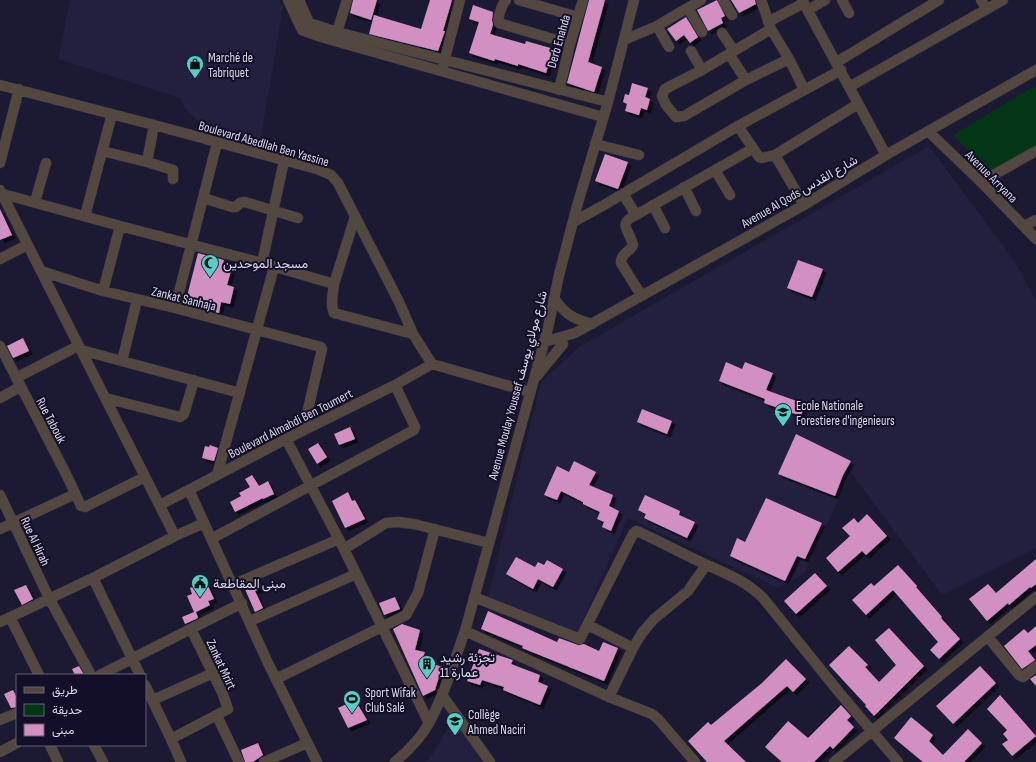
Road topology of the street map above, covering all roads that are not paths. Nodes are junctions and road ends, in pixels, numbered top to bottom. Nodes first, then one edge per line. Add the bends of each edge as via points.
1 (288, 0) edge
2 (299, 0) edge
3 (346, 0) edge
4 (460, 0) edge
5 (506, 0) edge
6 (519, 0) edge
7 (583, 0) edge
8 (634, 0) edge
9 (702, 0) edge
10 (724, 0) edge
11 (761, 0) edge
12 (825, 0) edge
13 (842, 0) edge
14 (939, 0) edge
15 (981, 0) edge
16 (1003, 0) edge
17 (533, 2) edge
18 (805, 4) edge
19 (924, 4) edge
20 (688, 8) junction
21 (987, 9) junction
22 (849, 13) dead end
23 (732, 15) dead end
24 (578, 17) junction
25 (769, 25) junction
26 (306, 26) junction
27 (657, 26) junction
28 (337, 32) junction
29 (702, 32) dead end
30 (722, 32) dead end
31 (624, 40) junction
32 (570, 44) junction
33 (669, 47) dead end
34 (691, 51) dead end
35 (731, 53) junction
36 (789, 59) junction
37 (444, 60) junction
38 (839, 66) junction
39 (702, 70) junction
40 (1036, 70) edge
41 (442, 71) junction
42 (746, 80) junction
43 (0, 85) edge
44 (849, 87) junction
45 (19, 89) junction
46 (804, 89) junction
47 (558, 90) junction
48 (608, 102) junction
49 (858, 104) junction
50 (112, 114) junction
51 (603, 117) junction
52 (154, 125) junction
53 (738, 126) junction
54 (929, 132) junction
55 (217, 143) junction
56 (595, 144) junction
57 (752, 148) junction
58 (102, 151) junction
59 (1036, 151) edge
60 (639, 155) dead end
61 (775, 155) junction
62 (886, 155) junction
63 (284, 161) junction
64 (147, 162) junction
65 (0, 163) edge
66 (46, 163) dead end
67 (715, 170) junction
68 (173, 179) dead end
69 (981, 182) junction
70 (684, 187) junction
71 (1, 192) edge
72 (623, 194) junction
73 (730, 195) dead end
74 (203, 198) junction
75 (35, 202) junction
76 (653, 205) junction
77 (804, 205) junction
78 (273, 211) junction
79 (696, 211) dead end
80 (636, 215) junction
81 (85, 216) junction
82 (355, 217) junction
83 (298, 218) dead end
84 (1036, 220) edge
85 (573, 222) junction
86 (120, 226) junction
87 (1024, 226) junction
88 (665, 228) dead end
89 (1036, 239) edge
90 (28, 245) junction
91 (191, 245) junction
92 (0, 259) edge
93 (262, 263) junction
94 (274, 267) junction
95 (41, 271) junction
96 (334, 284) junction
97 (103, 291) junction
98 (641, 295) junction
99 (554, 298) junction
100 (137, 300) junction
101 (175, 308) junction
102 (592, 324) junction
103 (257, 330) junction
104 (575, 333) junction
105 (413, 334) junction
106 (544, 342) junction
107 (563, 344) junction
108 (0, 346) edge
109 (80, 348) junction
110 (540, 357) junction
111 (122, 361) junction
112 (432, 364) junction
113 (194, 380) junction
114 (533, 380) junction
115 (18, 382) junction
116 (395, 385) junction
117 (530, 392) junction
118 (240, 393) junction
119 (0, 398) edge
120 (105, 398) junction
121 (303, 431) junction
122 (286, 439) junction
123 (217, 475) junction
124 (145, 477) junction
125 (311, 485) junction
126 (189, 490) junction
127 (0, 494) edge
128 (75, 494) junction
129 (160, 505) junction
130 (13, 522) junction
131 (204, 523) junction
132 (0, 529) edge
133 (435, 529) junction
134 (175, 536) junction
135 (211, 539) junction
136 (339, 539) junction
137 (489, 543) junction
138 (344, 548) junction
139 (706, 565) junction
140 (356, 574) junction
141 (93, 578) junction
142 (232, 585) junction
143 (474, 597) junction
144 (1036, 597) edge
145 (49, 598) junction
146 (242, 604) junction
147 (10, 617) junction
148 (250, 621) junction
149 (0, 622) edge
150 (588, 625) junction
151 (382, 627) junction
152 (192, 629) junction
153 (465, 631) junction
154 (988, 637) junction
155 (633, 648) junction
156 (131, 659) junction
157 (1036, 666) edge
158 (38, 674) edge
159 (90, 674) edge
160 (102, 674) edge
161 (139, 674) edge
162 (213, 674) junction
163 (276, 679) junction
164 (146, 687) edge
165 (442, 695) junction
166 (609, 697) junction
167 (153, 700) junction
168 (16, 713) edge
169 (217, 716) junction
170 (0, 720) edge
171 (429, 723) junction
172 (872, 730) junction
173 (171, 739) junction
174 (307, 743) junction
175 (16, 744) edge
176 (50, 746) edge
177 (95, 746) edge
178 (0, 752) edge
179 (58, 762) edge
180 (103, 762) edge
181 (181, 762) edge
182 (239, 762) edge
183 (264, 762) edge
184 (317, 762) edge
185 (395, 762) edge
186 (490, 762) edge
187 (695, 762) edge
188 (834, 762) edge
189 (898, 762) edge

1 - 26 street
2 - 26 street
3 - 28 street
4 - 37 street
5 - 32 street via 498,19 499,24
6 - 17 street
7 - 24 street, Derb Enahda
8 - 31 street, Avenue Moulay Youssef شارع مولاي يوسف
9 - 20 street
10 - 23 street
11 - 25 street
12 - 18 street
13 - 22 street
14 - 19 street
15 - 21 street
16 - 21 street
17 - 24 street
18 - 25 street
18 - 38 street
19 - 38 street
20 - 27 street
20 - 29 street
21 - 44 street
24 - 32 street, Derb Enahda
25 - 35 street
25 - 36 street
26 - 28 street
26 - 41 street via 322,37
27 - 31 street
27 - 33 street
28 - 37 street
30 - 35 street
31 - 48 street, Avenue Moulay Youssef شارع مولاي يوسف
32 - 47 street, Derb Enahda
34 - 39 street
35 - 39 street
35 - 42 street
36 - 42 street
36 - 46 street
37 - 41 street
37 - 47 street
38 - 44 street
38 - 46 street
39 - 42 street via 663,91 662,96 666,105 676,117 689,114
40 - 54 street, Avenue Al Qods شارع القدس
41 - 51 street
43 - 45 street, Boulevard Abedllah Ben Yassine
44 - 49 street
45 - 50 street, Boulevard Abedllah Ben Yassine
45 - 65 street
46 - 53 street
47 - 48 street
48 - 51 street, Avenue Moulay Youssef شارع مولاي يوسف
49 - 61 street
49 - 62 street
50 - 52 street, Boulevard Abedllah Ben Yassine
50 - 58 street
51 - 56 street, Avenue Moulay Youssef شارع مولاي يوسف
52 - 55 street, Boulevard Abedllah Ben Yassine
52 - 64 street
53 - 57 street
53 - 72 street
54 - 62 street, Avenue Al Qods شارع القدس
54 - 69 street, Avenue Arryana
55 - 63 street, Boulevard Abedllah Ben Yassine
55 - 74 street
56 - 60 street
56 - 85 street, Avenue Moulay Youssef شارع مولاي يوسف
57 - 61 street via 760,158
57 - 67 street
58 - 64 street
58 - 81 street
59 - 69 street
61 - 77 street
62 - 77 street, Avenue Al Qods شارع القدس
63 - 78 street
63 - 82 street, Boulevard Abedllah Ben Yassine via 318,169 331,175 338,183
64 - 68 street via 173,170
66 - 75 street
67 - 70 street
67 - 73 street
69 - 87 street, Avenue Arryana
70 - 76 street
70 - 79 street
71 - 75 street
71 - 90 street
72 - 80 street
72 - 85 street
74 - 78 street via 232,207 245,202
74 - 91 street
75 - 81 street
76 - 80 street
76 - 88 street
77 - 98 street, Avenue Al Qods شارع القدس
78 - 83 street
78 - 93 street
80 - 98 street via 628,218 625,223 633,245 622,256 621,263
81 - 86 street
82 - 96 street
82 - 105 street, Boulevard Abedllah Ben Yassine
84 - 87 street
85 - 99 street, Avenue Moulay Youssef شارع مولاي يوسف
86 - 91 street
86 - 97 street
87 - 89 street, Avenue Arryana
90 - 92 street
90 - 95 street
91 - 93 street
91 - 101 street
93 - 94 street
94 - 96 street
94 - 103 street
95 - 97 street, Zankat Sanhaja
95 - 109 street
96 - 105 street via 334,313
97 - 100 street, Zankat Sanhaja
98 - 102 street, Avenue Al Qods شارع القدس
99 - 102 street via 566,314
99 - 106 street, Avenue Moulay Youssef شارع مولاي يوسف
100 - 101 street, Zankat Sanhaja
100 - 111 street
101 - 103 street, Zankat Sanhaja
102 - 104 street, Avenue Al Qods شارع القدس
103 - 118 street
103 - 121 street, Zankat Sanhaja via 322,349
104 - 106 street, Avenue Al Qods شارع القدس
104 - 107 street, Avenue Al Qods شارع القدس
105 - 112 street, Boulevard Abedllah Ben Yassine
106 - 110 street, Avenue Moulay Youssef شارع مولاي يوسف
107 - 110 street, Avenue Al Qods شارع القدس
107 - 114 street
108 - 115 street, Rue Tabouk
109 - 111 street
109 - 115 street
109 - 120 street
110 - 114 street, Avenue Moulay Youssef شارع مولاي يوسف
111 - 113 street
112 - 116 street, Boulevard Almahdi Ben Toumert
112 - 117 street
113 - 118 street
113 - 120 street via 184,414 180,417
114 - 117 street, Avenue Moulay Youssef شارع مولاي يوسف
115 - 119 street
115 - 128 street, Rue Tabouk
116 - 121 street, Boulevard Almahdi Ben Toumert
116 - 125 street via 414,429
117 - 137 street, Avenue Moulay Youssef شارع مولاي يوسف
118 - 123 street
120 - 124 street
121 - 122 street, Boulevard Almahdi Ben Toumert
122 - 123 street, Boulevard Almahdi Ben Toumert
122 - 125 street
123 - 126 street, Boulevard Almahdi Ben Toumert
124 - 128 street, Rue Tabouk via 85,507 81,506
124 - 129 street
125 - 135 street
125 - 136 street
126 - 129 street, Boulevard Almahdi Ben Toumert
126 - 131 street
127 - 130 street, Rue Al Hirah
128 - 130 street
129 - 134 street
130 - 132 street
130 - 145 street, Rue Al Hirah
131 - 134 street
131 - 135 street
133 - 137 street
133 - 138 street via 398,522 386,523
133 - 151 street via 418,593 406,615
134 - 141 street
135 - 142 street
136 - 138 street
136 - 142 street
137 - 143 street, Avenue Moulay Youssef شارع مولاي يوسف
138 - 140 street
139 - 150 street via 639,532 634,532
139 - 155 street via 688,591 654,618
139 - 172 street via 754,588
140 - 148 street
140 - 151 street
141 - 145 street
141 - 156 street
142 - 146 street
143 - 150 street via 577,639 581,638
143 - 153 street, Avenue Moulay Youssef شارع مولاي يوسف
144 - 154 street
145 - 147 street
145 - 159 street, Rue Al Hirah
146 - 148 street
146 - 152 street
147 - 149 street
147 - 158 street
148 - 163 street
150 - 155 street
151 - 163 street
151 - 171 street
152 - 156 street
152 - 162 street, Zankat Mrirt
153 - 165 street, Avenue Moulay Youssef شارع مولاي يوسف
153 - 166 street
154 - 157 street via 1019,675 1023,677
154 - 172 street
155 - 166 street
156 - 160 street
156 - 161 street
162 - 167 street
162 - 169 street, Zankat Mrirt via 228,710
163 - 174 street
164 - 167 street
165 - 171 street, Avenue Moulay Youssef شارع مولاي يوسف
165 - 186 street
166 - 187 street via 654,716
167 - 173 street
168 - 170 street
169 - 173 street
169 - 182 street
171 - 185 street, Avenue Moulay Youssef شارع مولاي يوسف via 420,737
172 - 188 street
172 - 189 street
173 - 181 street
174 - 183 street
174 - 184 street
175 - 178 street
176 - 179 street
177 - 180 street

